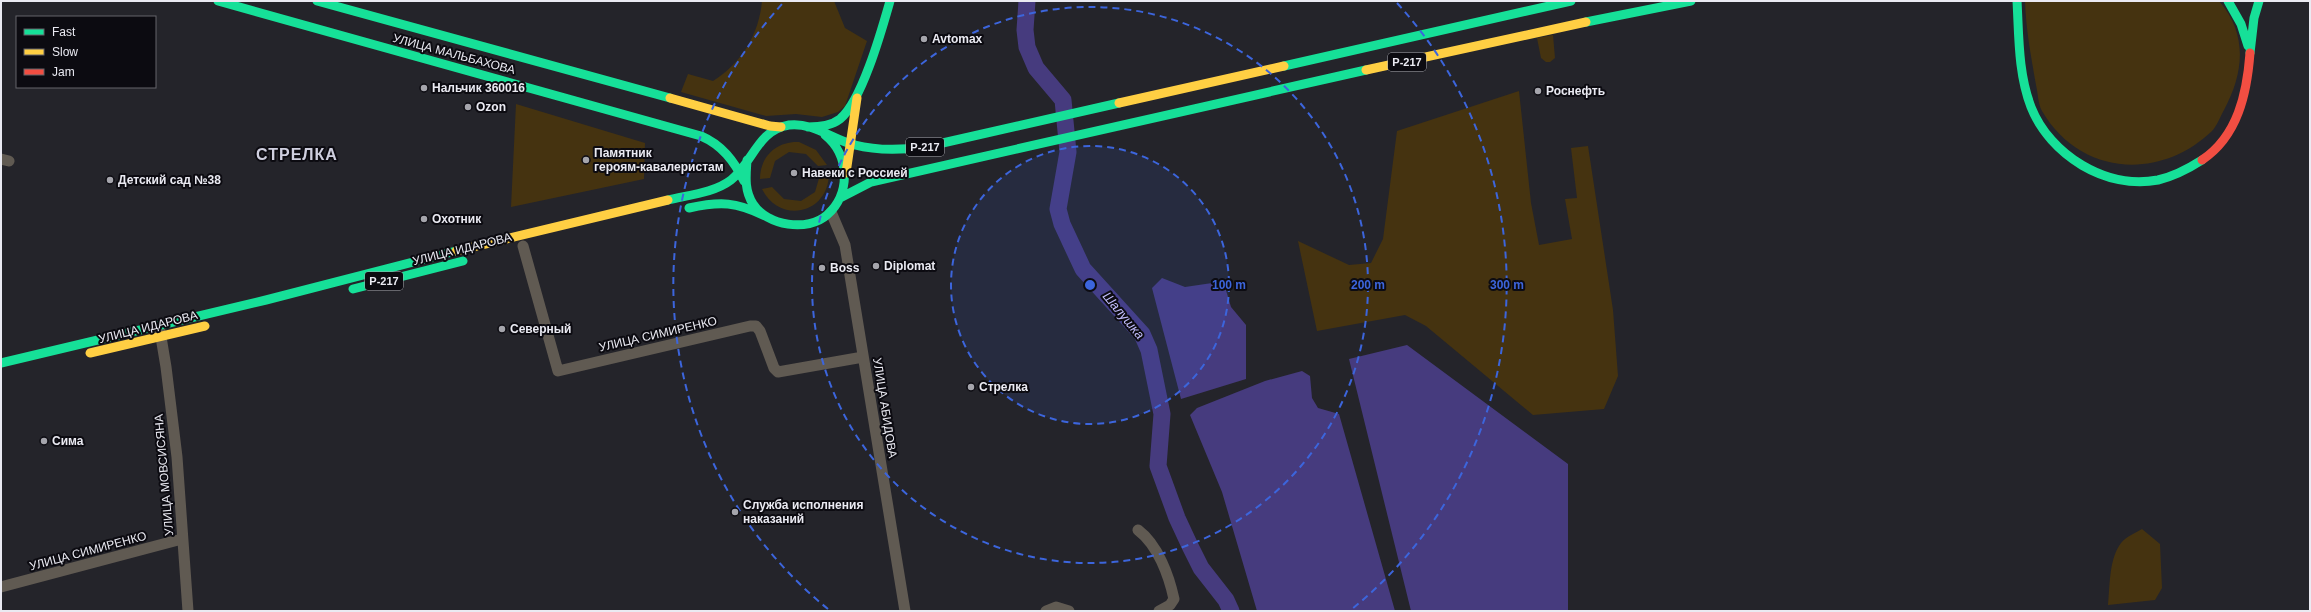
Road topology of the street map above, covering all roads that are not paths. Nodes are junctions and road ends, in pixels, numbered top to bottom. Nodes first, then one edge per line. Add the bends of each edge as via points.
1 (218, 1) edge
2 (317, 1) edge
3 (890, 1) edge
4 (1571, 1) edge
5 (1691, 1) edge
6 (2017, 1) edge
7 (2228, 1) edge
8 (2259, 1) edge
9 (2250, 51) junction
10 (857, 95) junction
11 (781, 127) junction
12 (808, 127) junction
13 (817, 130) junction
14 (851, 144) junction
15 (751, 152) junction
16 (739, 171) junction
17 (845, 183) junction
18 (746, 185) junction
19 (840, 198) junction
20 (677, 210) dead end
21 (830, 212) junction
22 (765, 216) junction
23 (523, 246) dead end
24 (474, 258) dead end
25 (345, 291) dead end
26 (216, 323) dead end
27 (158, 324) junction
28 (161, 336) junction
29 (84, 355) dead end
30 (863, 357) junction
31 (1, 363) edge
32 (1138, 530) dead end
33 (182, 539) junction
34 (1, 587) edge
35 (188, 611) edge
36 (906, 611) edge
37 (1046, 611) edge
38 (1069, 611) edge
39 (1159, 611) edge

1 - 16 main road, УЛИЦА МАЛЬБАХОВА via 694,133 717,144
2 - 11 main road, УЛИЦА МАЛЬБАХОВА
3 - 10 main road
4 - 14 main road, Р-217 via 915,148 884,149
5 - 19 main road, Р-217 via 1532,32 871,182
6 - 9 main road via 2024,80 2036,119 2052,142 2072,160 2095,173 2121,181 2149,182 2185,171 2206,157 2223,140 2236,121 2248,88
7 - 9 main road via 2241,24
8 - 9 main road
10 - 12 main road via 845,114 832,123 821,127
10 - 14 main road
11 - 12 main road, Р-217
11 - 15 main road, Р-217 via 758,141
12 - 13 main road, Р-217
13 - 14 main road
13 - 17 main road, Р-217 via 828,137 836,147 845,170
14 - 17 main road
15 - 16 main road, УЛИЦА ИДАРОВА
15 - 18 main road, Р-217 via 745,168
16 - 18 main road, УЛИЦА МАЛЬБАХОВА
16 - 27 main road, УЛИЦА ИДАРОВА / Р-217 via 732,179 710,190 377,270 266,300
17 - 19 main road
18 - 22 main road, Р-217 via 749,197
19 - 21 main road, Р-217
20 - 22 main road, Р-217 via 711,202 733,202
21 - 22 main road, Р-217 via 806,225 784,225
21 - 30 street, УЛИЦА АБИДОВА via 845,245
23 - 30 street, УЛИЦА СИМИРЕНКО via 558,370 750,326 756,326 760,331 774,368 778,372
24 - 25 main road, УЛИЦА ИДАРОВА / Р-217
26 - 28 main road, УЛИЦА ИДАРОВА
27 - 28 street, УЛИЦА МОВСИСЯНА
27 - 31 main road, УЛИЦА ИДАРОВА
28 - 29 main road, УЛИЦА ИДАРОВА
28 - 33 street, УЛИЦА МОВСИСЯНА via 177,457
30 - 36 street, УЛИЦА АБИДОВА
32 - 39 street via 1148,538 1165,570 1172,591 1174,599 1170,605
33 - 34 street, УЛИЦА СИМИРЕНКО
33 - 35 street, УЛИЦА МОВСИСЯНА
37 - 38 street via 1056,608

